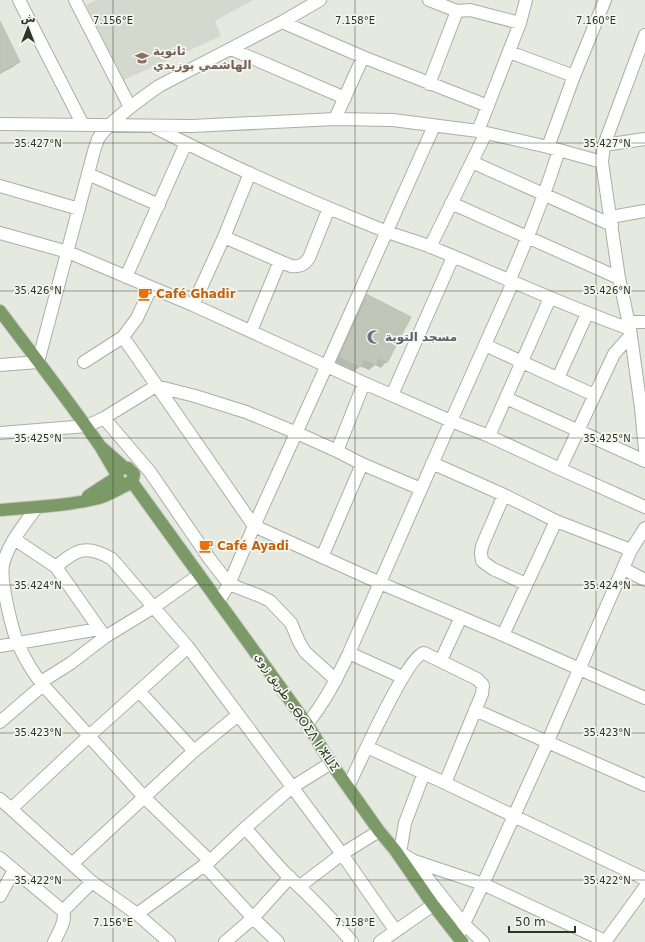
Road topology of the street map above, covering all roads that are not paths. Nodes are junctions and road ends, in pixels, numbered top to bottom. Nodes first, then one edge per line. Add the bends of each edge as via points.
1 (18, 0) edge
2 (75, 0) edge
3 (320, 0) edge
4 (429, 0) edge
5 (526, 0) edge
6 (605, 0) edge
7 (471, 5) edge
8 (457, 11) junction
9 (282, 22) junction
10 (520, 23) junction
11 (645, 35) edge
12 (231, 49) junction
13 (510, 52) junction
14 (363, 57) junction
15 (574, 76) junction
16 (429, 84) junction
17 (344, 98) junction
18 (488, 106) junction
19 (130, 107) junction
20 (335, 119) junction
21 (0, 124) edge
22 (83, 125) junction
23 (111, 125) junction
24 (153, 126) junction
25 (434, 126) junction
26 (482, 132) junction
27 (645, 139) edge
28 (186, 143) junction
29 (604, 145) junction
30 (553, 148) junction
31 (472, 162) junction
32 (602, 162) junction
33 (250, 173) junction
34 (88, 174) junction
35 (0, 186) edge
36 (544, 195) junction
37 (451, 203) junction
38 (159, 205) junction
39 (329, 208) junction
40 (79, 210) junction
41 (645, 211) edge
42 (611, 221) junction
43 (386, 231) junction
44 (0, 233) edge
45 (224, 237) junction
46 (529, 238) junction
47 (430, 247) junction
48 (68, 252) junction
49 (453, 257) junction
50 (280, 261) junction
51 (126, 277) junction
52 (619, 278) junction
53 (511, 282) junction
54 (151, 288) junction
55 (550, 298) junction
56 (193, 305) junction
57 (0, 311) edge
58 (587, 314) junction
59 (645, 322) edge
60 (629, 329) junction
61 (251, 331) junction
62 (122, 337) junction
63 (485, 345) junction
64 (38, 362) junction
65 (84, 362) dead end
66 (522, 362) junction
67 (327, 365) junction
68 (0, 366) edge
69 (558, 378) junction
70 (364, 383) junction
71 (156, 386) junction
72 (392, 395) junction
73 (594, 395) junction
74 (506, 398) junction
75 (643, 407) edge
76 (104, 418) junction
77 (450, 421) junction
78 (87, 426) junction
79 (577, 430) junction
80 (0, 433) edge
81 (297, 433) junction
82 (489, 436) junction
83 (645, 450) edge
84 (337, 451) junction
85 (645, 461) edge
86 (432, 463) junction
87 (362, 464) junction
88 (560, 470) junction
89 (120, 473) junction
90 (129, 483) junction
91 (421, 489) junction
92 (504, 495) junction
93 (80, 502) junction
94 (37, 507) junction
95 (645, 507) edge
96 (0, 510) edge
97 (556, 521) junction
98 (254, 526) junction
99 (645, 528) edge
100 (14, 539) junction
101 (631, 550) junction
102 (322, 557) junction
103 (56, 568) junction
104 (624, 569) junction
105 (199, 575) junction
106 (645, 580) edge
107 (380, 583) junction
108 (229, 584) junction
109 (526, 584) junction
110 (219, 601) junction
111 (154, 606) junction
112 (461, 617) junction
113 (102, 633) junction
114 (503, 635) junction
115 (18, 644) junction
116 (0, 646) edge
117 (188, 647) junction
118 (349, 653) junction
119 (440, 660) junction
120 (578, 669) junction
121 (402, 677) junction
122 (336, 680) junction
123 (42, 683) junction
124 (139, 691) junction
125 (645, 698) edge
126 (475, 710) junction
127 (238, 715) junction
128 (0, 722) edge
129 (307, 724) junction
130 (89, 736) junction
131 (548, 741) junction
132 (367, 747) junction
133 (194, 752) junction
134 (330, 763) junction
135 (424, 773) junction
136 (445, 783) junction
137 (645, 785) edge
138 (348, 787) junction
139 (292, 788) junction
140 (144, 797) junction
141 (0, 799) edge
142 (11, 809) junction
143 (514, 817) junction
144 (245, 828) junction
145 (379, 831) junction
146 (397, 851) junction
147 (342, 854) junction
148 (0, 858) edge
149 (414, 861) junction
150 (207, 863) junction
151 (72, 864) junction
152 (14, 870) junction
153 (290, 877) junction
154 (645, 879) edge
155 (92, 882) junction
156 (483, 884) junction
157 (300, 886) junction
158 (645, 887) edge
159 (0, 896) edge
160 (433, 905) junction
161 (63, 911) junction
162 (137, 914) junction
163 (253, 918) junction
164 (463, 923) junction
165 (395, 930) junction
166 (460, 939) edge
167 (605, 941) edge
168 (54, 942) edge
169 (169, 942) edge
170 (224, 942) edge
171 (278, 942) edge
172 (352, 942) edge
173 (380, 942) edge
174 (483, 942) edge

1 - 22 street
2 - 19 street
3 - 9 street
4 - 8 street
5 - 10 street
6 - 15 street
7 - 8 street
7 - 10 street
8 - 16 street
9 - 12 street
9 - 14 street
10 - 13 street
11 - 29 street
12 - 17 street
12 - 19 street via 171,79
13 - 15 street
13 - 18 street
14 - 16 street
14 - 17 street
15 - 30 street
16 - 18 street
17 - 20 street
18 - 26 street
19 - 23 street
20 - 24 street
20 - 25 street via 394,120
21 - 22 street
22 - 23 street
23 - 24 street
23 - 34 street via 99,139
24 - 28 street
25 - 26 street
25 - 43 street
26 - 30 street
26 - 31 street
27 - 29 street
28 - 33 street
28 - 38 street
29 - 32 street
30 - 32 street
30 - 36 street
31 - 36 street
31 - 37 street
32 - 42 street
33 - 39 street
33 - 45 street
34 - 38 street
34 - 40 street
35 - 40 street
36 - 42 street
36 - 46 street
37 - 46 street
37 - 47 street
38 - 51 street
39 - 43 street
39 - 50 street via 306,263 297,267
40 - 48 street
41 - 42 street
42 - 52 street
43 - 47 street
43 - 67 street
44 - 48 street
45 - 50 street
45 - 56 street
46 - 52 street
46 - 53 street
47 - 49 street
48 - 51 street
48 - 64 street
49 - 53 street
49 - 72 street
50 - 61 street
51 - 54 street
52 - 60 street
53 - 55 street
53 - 63 street
54 - 56 street
54 - 62 street via 138,318
55 - 58 street
55 - 66 street
56 - 61 street
57 - 64 main road
58 - 60 street
58 - 69 street
59 - 60 street
60 - 73 street
60 - 75 street
61 - 67 street
62 - 65 street
62 - 71 street
63 - 66 street
63 - 77 street
64 - 68 street
64 - 78 main road
66 - 69 street
66 - 74 street
67 - 70 street
67 - 81 street
69 - 73 street
70 - 72 street
70 - 84 street
71 - 76 street
71 - 81 street via 246,412
71 - 98 street
72 - 77 street
73 - 79 street
74 - 79 street
74 - 82 street
75 - 83 street
76 - 78 street
76 - 108 street via 150,472
77 - 82 street
77 - 86 street
78 - 80 street
78 - 89 main road
79 - 85 street
79 - 88 street
81 - 84 street
81 - 98 street
82 - 88 street
84 - 87 street
86 - 91 street
86 - 92 street
87 - 91 street
87 - 102 street
88 - 95 street
89 - 90 main road, طريق زوي ⴰⴱⵔⵉⴷ ⵏ ⵣⵡⵉ via 130,469 134,474
89 - 93 main road
90 - 93 main road via 100,498
90 - 105 main road, طريق زوي ⴰⴱⵔⵉⴷ ⵏ ⵣⵡⵉ
91 - 107 street
92 - 97 street
92 - 109 street via 482,546 482,561
93 - 94 main road
94 - 96 main road
94 - 100 street
97 - 101 street
97 - 109 street
98 - 102 street
98 - 108 street
99 - 101 street
100 - 103 street
100 - 115 street via 5,557 2,574 4,594
101 - 104 street
102 - 107 street
103 - 111 street via 78,551 90,550 101,553 112,559
103 - 113 street
104 - 106 street
104 - 120 street
105 - 110 main road, طريق زوي ⴰⴱⵔⵉⴷ ⵏ ⵣⵡⵉ
105 - 111 street
107 - 112 street
107 - 118 street
108 - 110 street
108 - 122 street via 270,601 291,623 305,652
109 - 114 street
110 - 129 main road, طريق زوي ⴰⴱⵔⵉⴷ ⵏ ⵣⵡⵉ
111 - 113 street
111 - 117 street
112 - 114 street
112 - 119 street
113 - 115 street
113 - 123 street via 71,663
114 - 120 street
115 - 116 street
115 - 123 street via 29,666
117 - 124 street
117 - 127 street
118 - 121 street
118 - 122 street
119 - 121 street via 422,653
119 - 126 street via 477,679 483,685
120 - 125 street
120 - 131 street
121 - 132 street
122 - 129 street
123 - 128 street
123 - 130 street
124 - 130 street
124 - 133 street
126 - 131 street
126 - 136 street
127 - 133 street
127 - 139 street
129 - 134 main road, طريق زوي ⴰⴱⵔⵉⴷ ⵏ ⵣⵡⵉ
130 - 140 street
130 - 142 street
131 - 137 street
131 - 143 street
132 - 135 street
132 - 138 street
133 - 140 street
134 - 138 main road, طريق زوي ⴰⴱⵔⵉⴷ ⵏ ⵣⵡⵉ
134 - 139 street
135 - 136 street
135 - 146 street
136 - 143 street
138 - 145 main road, طريق زوي ⴰⴱⵔⵉⴷ ⵏ ⵣⵡⵉ
139 - 144 street
139 - 147 street
140 - 150 street
140 - 151 street
141 - 142 street
142 - 151 street
143 - 154 street
143 - 156 street
144 - 150 street
144 - 153 street
145 - 146 main road, طريق زوي ⴰⴱⵔⵉⴷ ⵏ ⵣⵡⵉ
145 - 147 street
146 - 149 street
146 - 160 main road, طريق زوي ⴰⴱⵔⵉⴷ ⵏ ⵣⵡⵉ
147 - 157 street
147 - 165 street
148 - 152 street
149 - 156 street
149 - 164 street
150 - 162 street
150 - 163 street
151 - 155 street
152 - 159 street
152 - 161 street
153 - 157 street
153 - 163 street
155 - 161 street
155 - 162 street
156 - 164 street
156 - 167 street
157 - 172 street
158 - 167 street
160 - 165 street
160 - 166 main road, طريق زوي ⴰⴱⵔⵉⴷ ⵏ ⵣⵡⵉ
161 - 168 street via 63,924
162 - 169 street
163 - 170 street
163 - 171 street
164 - 166 street
164 - 174 street
165 - 173 street

